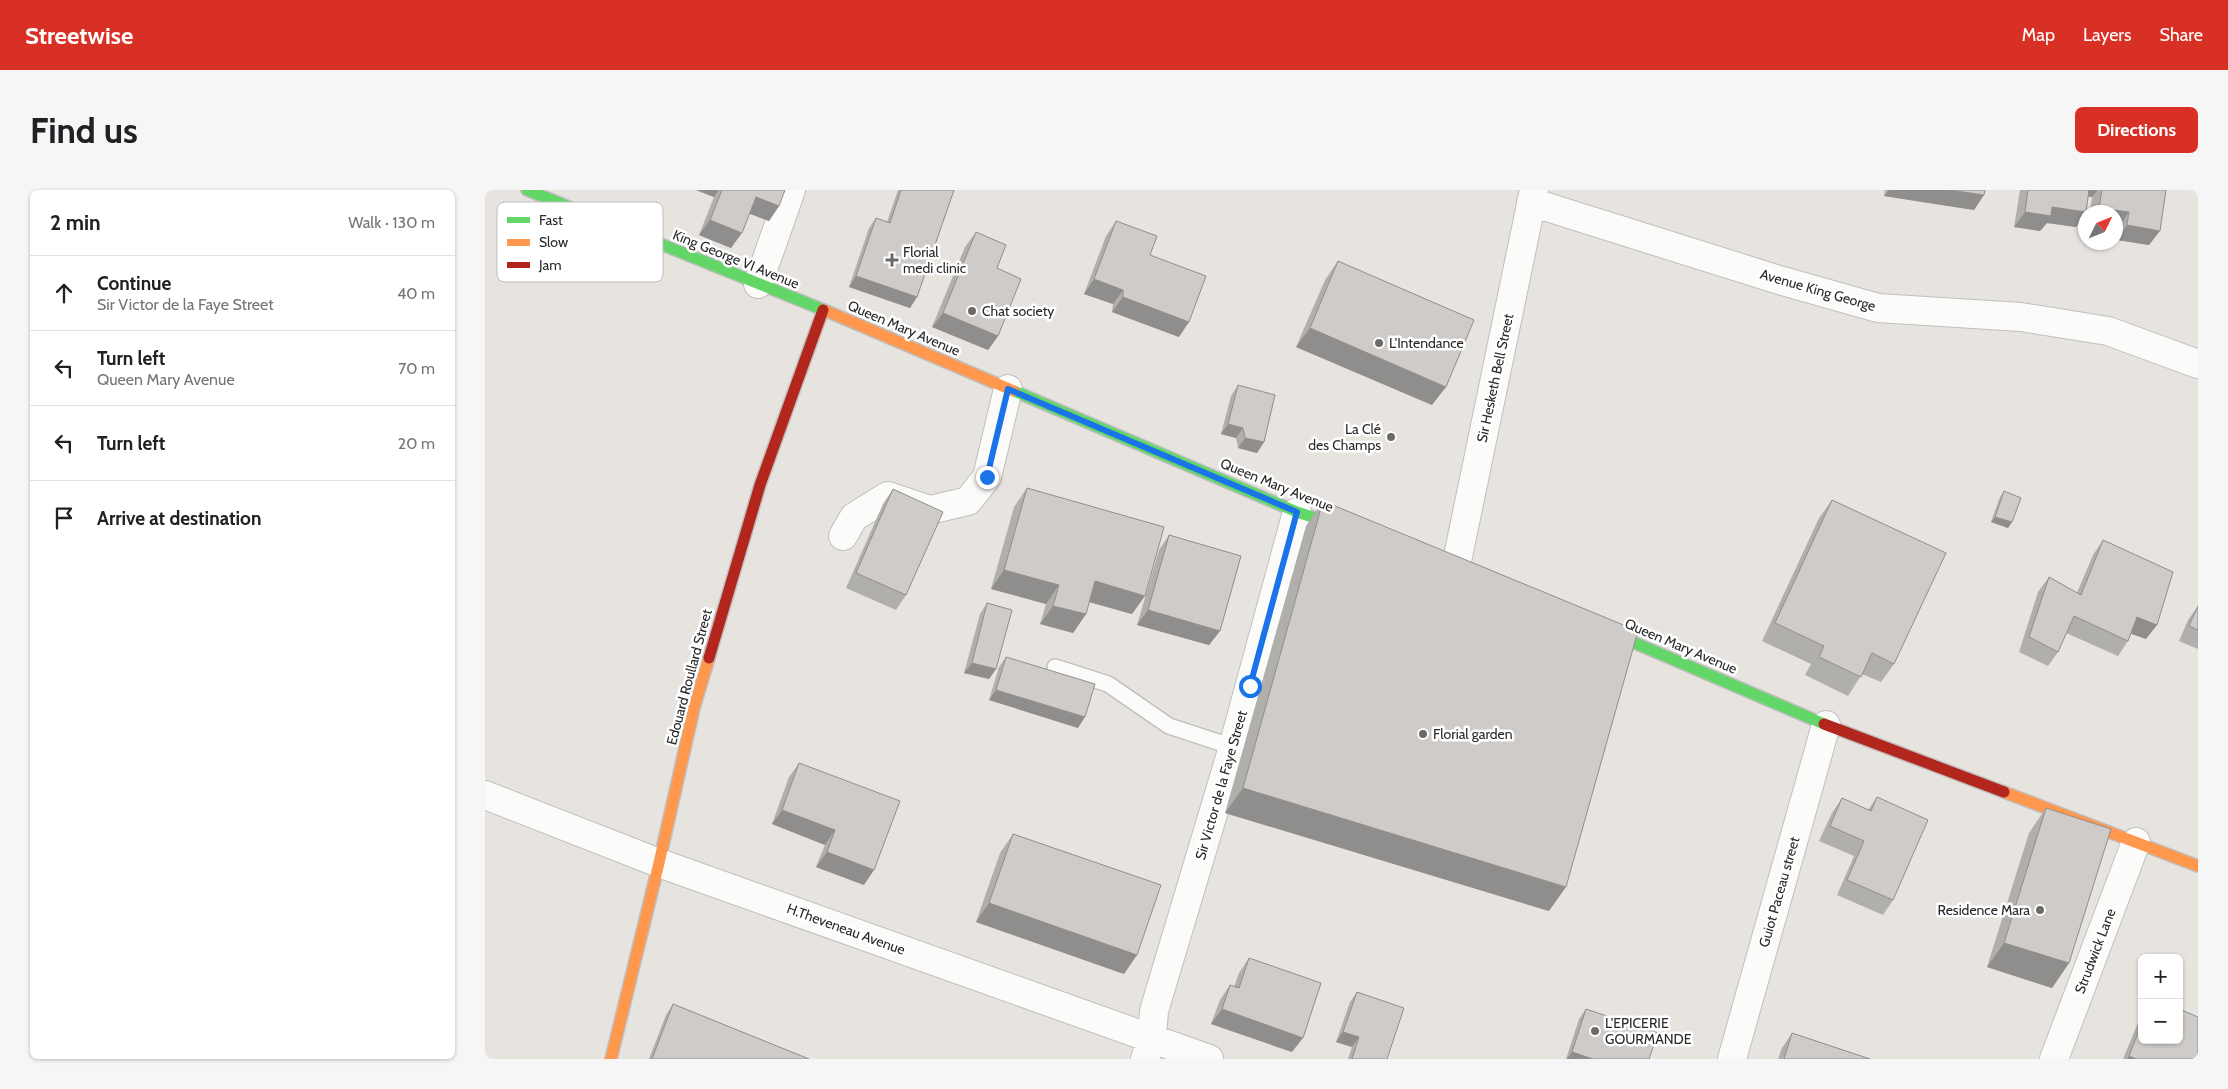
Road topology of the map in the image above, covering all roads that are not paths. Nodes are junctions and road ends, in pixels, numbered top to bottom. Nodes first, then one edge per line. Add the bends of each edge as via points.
1 (527, 190) edge
2 (791, 190) edge
3 (1533, 196) edge
4 (556, 202) edge
5 (663, 245) edge
6 (758, 284) junction
7 (823, 310) junction
8 (2198, 364) edge
9 (1008, 389) junction
10 (1297, 512) junction
11 (1363, 534) edge
12 (843, 536) dead end
13 (1456, 566) edge
14 (1591, 624) edge
15 (1055, 667) dead end
16 (1826, 725) junction
17 (1233, 747) junction
18 (485, 796) edge
19 (2136, 842) junction
20 (659, 863) junction
21 (2198, 866) edge
22 (1149, 1048) edge
23 (611, 1059) edge
24 (1209, 1059) edge
25 (1732, 1059) edge
26 (2054, 1059) edge

1 - 4 street, King George VI Avenue
2 - 6 street
3 - 8 street, Avenue King George via 1779,280 1878,308 2021,317 2108,331
3 - 13 street, Sir Hesketh Bell Street
5 - 6 street, King George VI Avenue
6 - 7 street, King George VI Avenue
7 - 9 street, Queen Mary Avenue
7 - 20 street, Edouard Roullard Street via 757,494 694,708
9 - 10 street, Queen Mary Avenue
9 - 12 street via 987,477 968,501 930,510 889,496 854,517
10 - 11 street, Queen Mary Avenue
10 - 17 street, Sir Victor de la Faye Street
14 - 16 street, Queen Mary Avenue
15 - 17 lane via 1108,684 1169,726
16 - 19 street, Queen Mary Avenue
16 - 25 street, Guiot Paceau street
17 - 22 street, Sir Victor de la Faye Street via 1154,1011
18 - 20 street, H.Theveneau Avenue
19 - 21 street, Queen Mary Avenue
19 - 26 street, Strudwick Lane
20 - 22 street, H.Theveneau Avenue
20 - 23 street, Edouard Roullard Street
22 - 24 street, H.Theveneau Avenue

